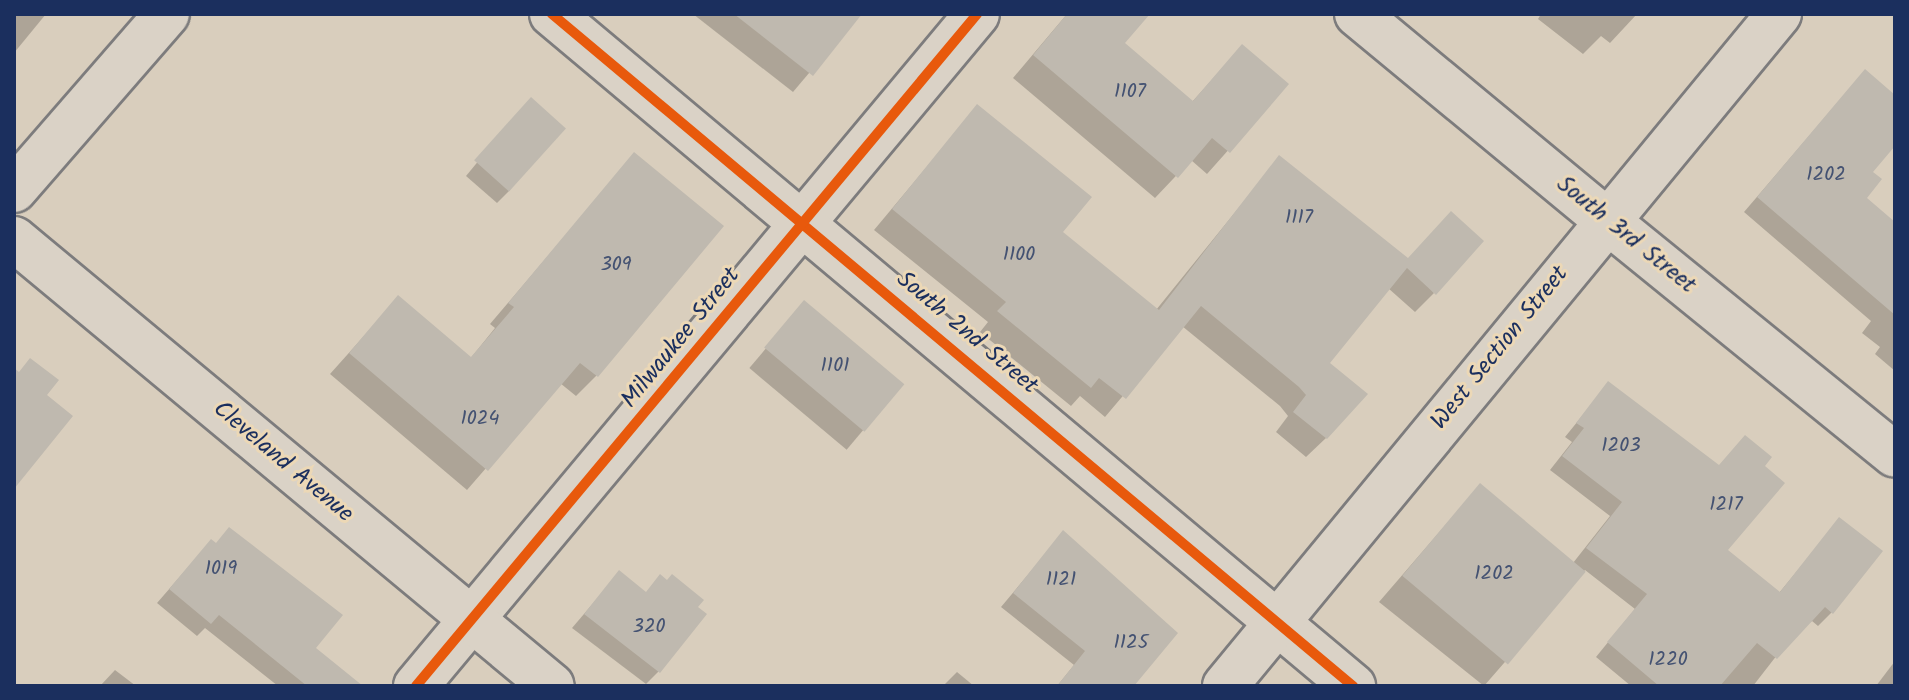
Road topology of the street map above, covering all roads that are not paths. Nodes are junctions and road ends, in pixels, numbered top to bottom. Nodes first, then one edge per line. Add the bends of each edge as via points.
1 (167, 14) edge
2 (552, 14) edge
3 (977, 14) edge
4 (1357, 14) edge
5 (1779, 14) edge
6 (14, 190) edge
7 (1606, 220) junction
8 (803, 221) junction
9 (14, 239) edge
10 (1895, 455) edge
11 (472, 619) junction
12 (1277, 621) junction
13 (416, 686) edge
14 (552, 686) edge
15 (1225, 686) edge
16 (1353, 686) edge

1 - 6 street
2 - 8 street, South 2nd Street
3 - 8 street, Milwaukee Street
4 - 7 street, South 3rd Street
5 - 7 street, West Section Street
7 - 10 street, South 3rd Street
7 - 12 street, West Section Street
8 - 11 street, Milwaukee Street
8 - 12 street, South 2nd Street
9 - 11 street, Cleveland Avenue
11 - 13 street, Milwaukee Street
11 - 14 street, Cleveland Avenue
12 - 15 street, West Section Street
12 - 16 street, South 2nd Street

